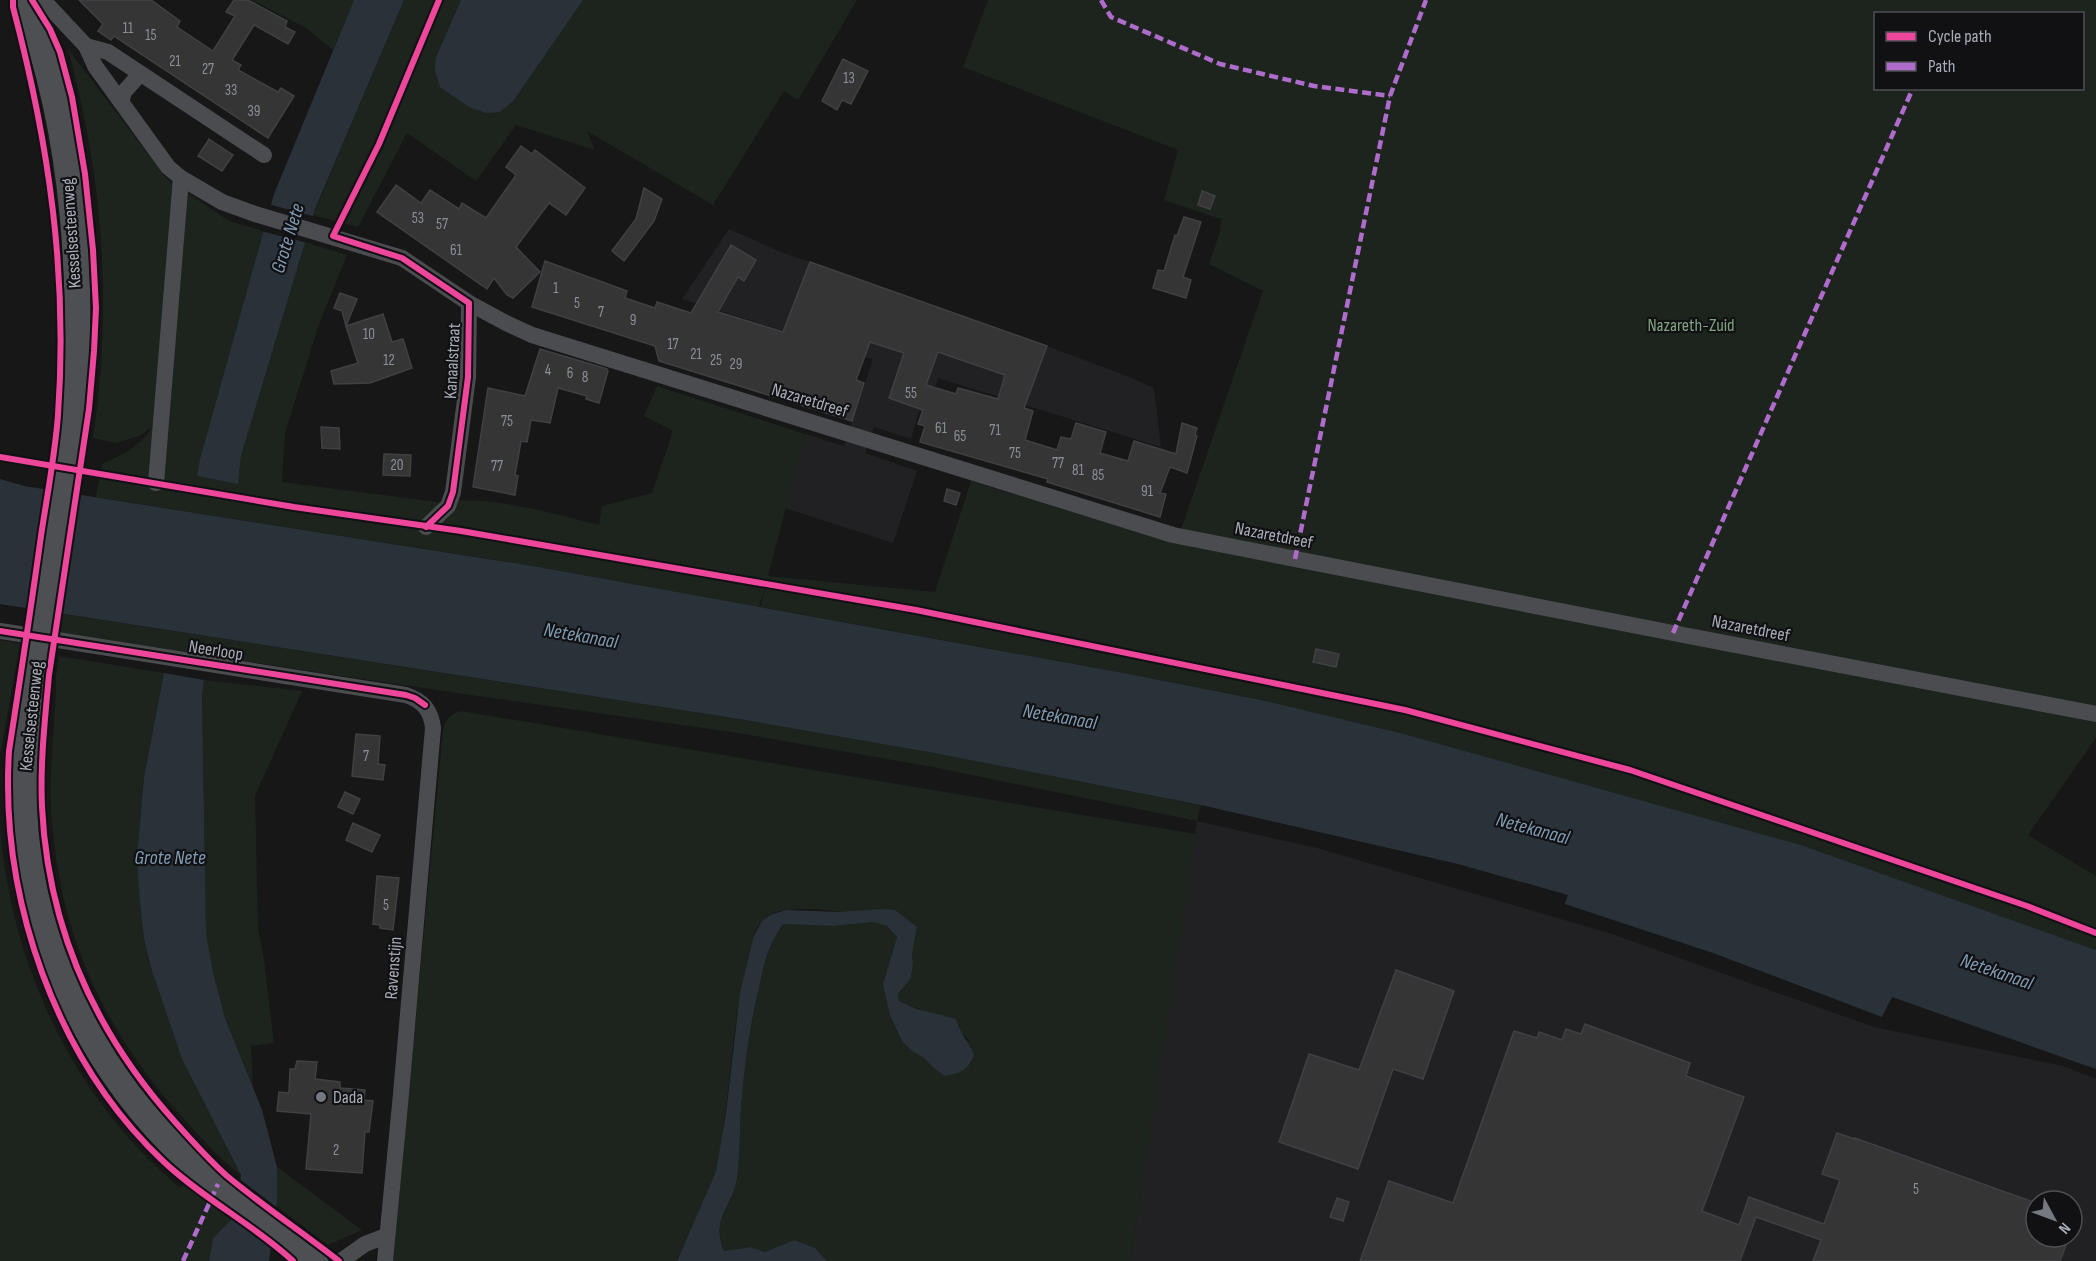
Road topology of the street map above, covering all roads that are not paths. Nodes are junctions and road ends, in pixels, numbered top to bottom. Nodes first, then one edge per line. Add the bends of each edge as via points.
1 (25, 0) edge
2 (43, 0) edge
3 (86, 46) junction
4 (140, 74) junction
5 (121, 102) junction
6 (264, 154) dead end
7 (181, 178) junction
8 (469, 303) junction
9 (156, 483) dead end
10 (426, 527) dead end
11 (0, 631) edge
12 (425, 705) joint
13 (2096, 714) edge
14 (386, 1236) junction
15 (308, 1254) edge
16 (341, 1261) edge
17 (385, 1261) edge

1 - 15 main road, Kesselsesteenweg, bridge via 54,102 70,202 77,322 74,402 25,761 27,844 43,927 85,1026 136,1106 182,1154
2 - 3 street, Kanaalstraat
3 - 4 street, Kanaalstraat via 108,52
3 - 5 street, Kanaalstraat
4 - 5 street via 124,92
4 - 6 street, Kanaalstraat
5 - 7 street, Kanaalstraat via 168,167
7 - 8 street, Kanaalstraat via 222,202 262,217 402,258
7 - 9 street
8 - 10 street, Kanaalstraat via 468,377 453,492 448,506
8 - 13 street, Nazaretdreef via 532,335 1173,535
11 - 12 street, Neerloop via 406,695
12 - 14 street, Ravenstijn via 433,728
14 - 16 street via 365,1244
14 - 17 street, Ravenstijn

